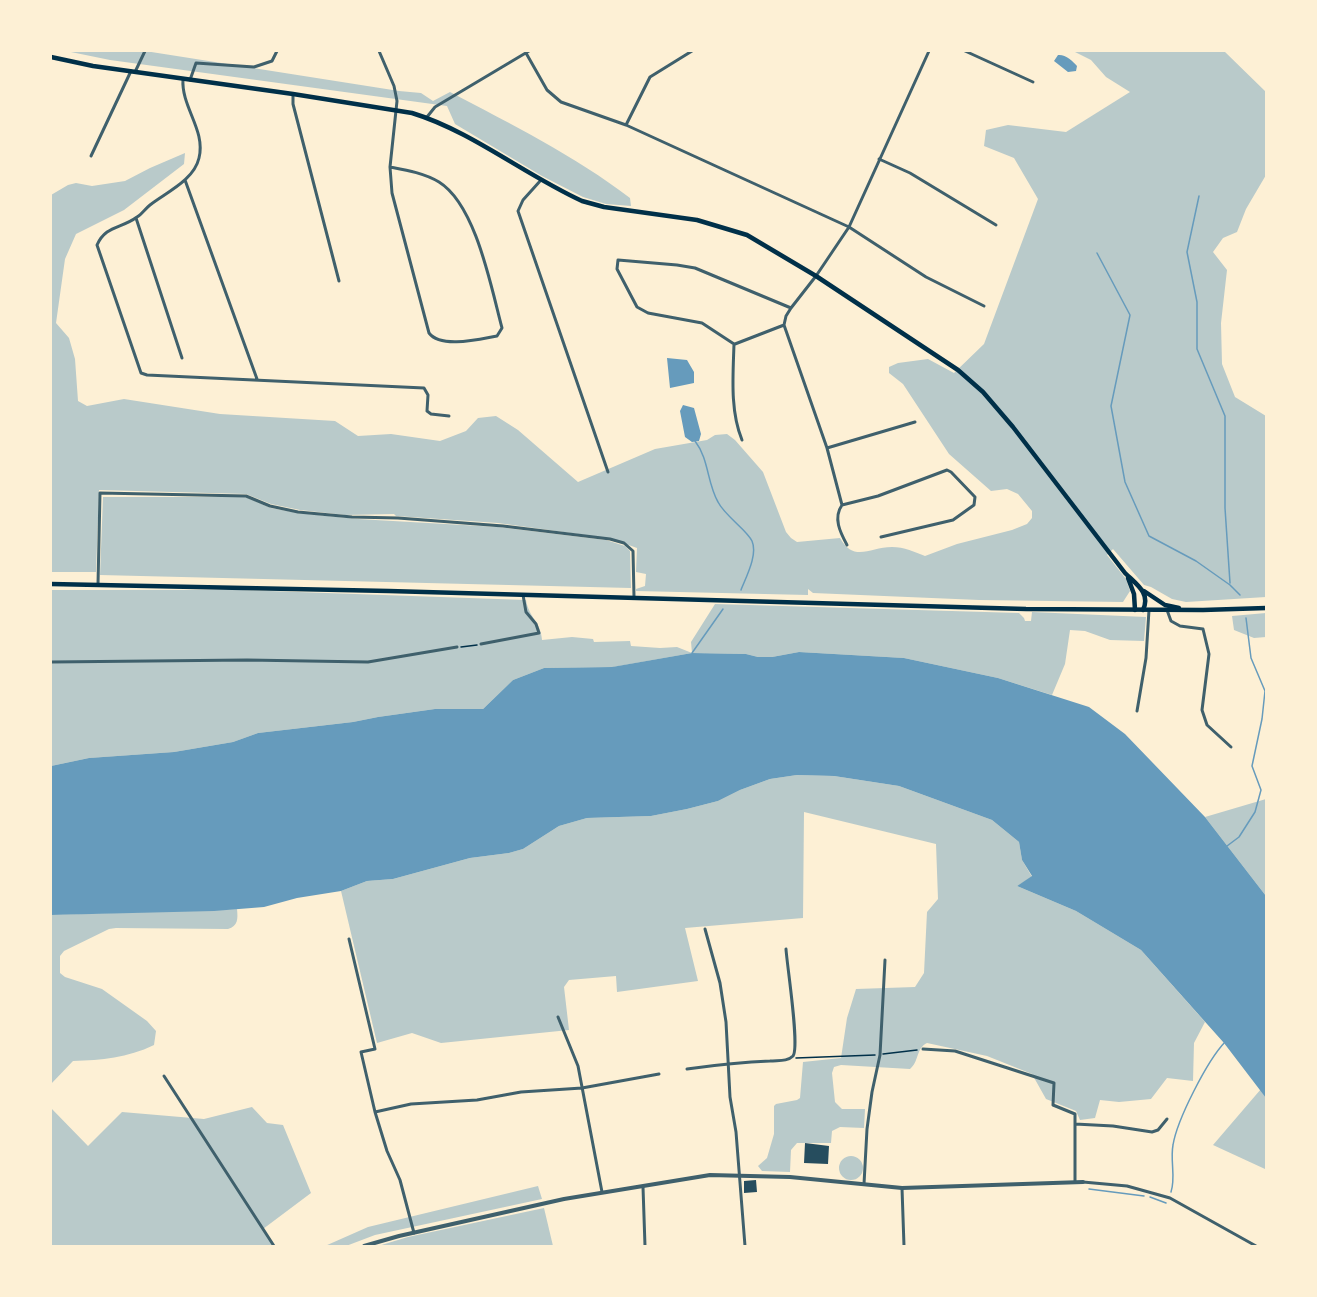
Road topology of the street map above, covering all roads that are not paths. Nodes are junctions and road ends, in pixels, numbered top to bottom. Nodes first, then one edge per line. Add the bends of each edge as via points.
1 (145, 51) edge
2 (277, 51) edge
3 (379, 51) edge
4 (692, 51) edge
5 (929, 51) edge
6 (965, 51) edge
7 (528, 52) edge
8 (51, 57) edge
9 (133, 72) junction
10 (183, 79) junction
11 (190, 80) junction
12 (1034, 82) dead end
13 (293, 94) junction
14 (397, 110) junction
15 (427, 117) junction
16 (626, 125) junction
17 (91, 156) dead end
18 (879, 159) junction
19 (390, 167) junction
20 (185, 180) junction
21 (541, 180) junction
22 (136, 218) junction
23 (996, 225) dead end
24 (849, 227) junction
25 (816, 276) junction
26 (339, 281) dead end
27 (984, 306) dead end
28 (791, 308) junction
29 (783, 325) junction
30 (734, 344) junction
31 (182, 358) dead end
32 (258, 380) junction
33 (449, 416) dead end
34 (915, 422) dead end
35 (742, 440) dead end
36 (827, 448) junction
37 (608, 472) dead end
38 (842, 505) junction
39 (881, 537) dead end
40 (847, 545) dead end
41 (1125, 573) junction
42 (51, 584) edge
43 (98, 584) junction
44 (1143, 591) junction
45 (523, 594) junction
46 (634, 597) junction
47 (1266, 608) edge
48 (1135, 610) junction
49 (1143, 610) junction
50 (1149, 610) junction
51 (1167, 610) junction
52 (1188, 610) junction
53 (481, 644) road end
54 (457, 647) road end
55 (51, 662) edge
56 (1137, 711) dead end
57 (1231, 747) dead end
58 (705, 929) dead end
59 (349, 939) dead end
60 (786, 950) dead end
61 (885, 960) dead end
62 (558, 1017) dead end
63 (923, 1049) road end
64 (729, 1062) junction
65 (687, 1070) dead end
66 (659, 1074) dead end
67 (164, 1076) dead end
68 (582, 1088) junction
69 (375, 1112) junction
70 (1167, 1119) dead end
71 (1075, 1124) junction
72 (739, 1175) junction
73 (1075, 1182) junction
74 (1083, 1182) joint
75 (864, 1184) junction
76 (643, 1185) junction
77 (902, 1188) junction
78 (602, 1192) junction
79 (414, 1233) junction
80 (274, 1246) edge
81 (364, 1246) edge
82 (645, 1246) edge
83 (746, 1246) edge
84 (904, 1246) edge
85 (1256, 1246) edge

1 - 9 street
2 - 11 street via 272,61 254,66 196,63
3 - 14 street via 396,93
4 - 16 street via 650,77
5 - 18 street
6 - 12 street
7 - 15 street via 435,107
7 - 16 street via 547,90 561,102
8 - 9 main road
9 - 10 main road
9 - 17 street
10 - 11 main road
10 - 20 street via 182,90 200,138 199,160
11 - 13 main road
13 - 14 main road
13 - 26 street
14 - 15 main road
14 - 19 street
15 - 21 main road
16 - 24 street
18 - 23 street via 910,173
18 - 24 street
19 - 19 street via 439,182 464,211 475,233 502,328 497,336 443,341 429,333 392,193
20 - 22 street
20 - 32 street
21 - 25 main road via 582,201 604,207 697,220 747,235
21 - 37 street via 518,211
22 - 31 street
22 - 32 street via 109,230 97,245 141,373
24 - 25 street
24 - 27 street via 926,277
25 - 28 street
25 - 41 main road via 958,370 983,392
28 - 29 street
28 - 30 street via 695,268 618,260 617,269 637,307 648,313 702,323
29 - 30 street
29 - 36 street
30 - 35 street via 733,389
32 - 33 street via 424,388 428,395 427,411
34 - 36 street
36 - 38 street
38 - 39 street via 947,471 975,497 974,505 958,518
38 - 40 street via 838,524
41 - 44 main road
41 - 48 main road via 1134,594
42 - 43 main road
43 - 45 main road
43 - 46 street via 100,493 246,496 298,512 503,526 617,541 633,551
44 - 49 main road
44 - 52 main road via 1165,605
45 - 46 main road
45 - 53 street via 526,612 539,633
46 - 48 main road
47 - 52 main road
48 - 49 main road
49 - 50 main road
50 - 51 main road
50 - 56 street
51 - 52 main road
51 - 57 street via 1171,621 1180,626 1203,629 1209,654 1202,710 1207,725
54 - 55 street via 368,662
58 - 64 street via 720,983
59 - 69 street via 375,1049 361,1052
60 - 64 street via 795,1052 789,1059
61 - 75 street via 880,1054 867,1129
62 - 68 street via 578,1066
63 - 71 street via 955,1051 1054,1083 1053,1105 1075,1114
64 - 65 street
64 - 72 street
66 - 68 street
67 - 80 street
68 - 69 street via 411,1104
68 - 78 street
69 - 79 street
70 - 71 street via 1152,1132
71 - 73 street
72 - 75 street
72 - 76 street via 689,1177
72 - 83 street
73 - 74 street
73 - 77 street
74 - 85 street via 1127,1186 1170,1198
75 - 77 street
76 - 78 street
76 - 82 street
77 - 84 street
78 - 79 street
79 - 81 street

